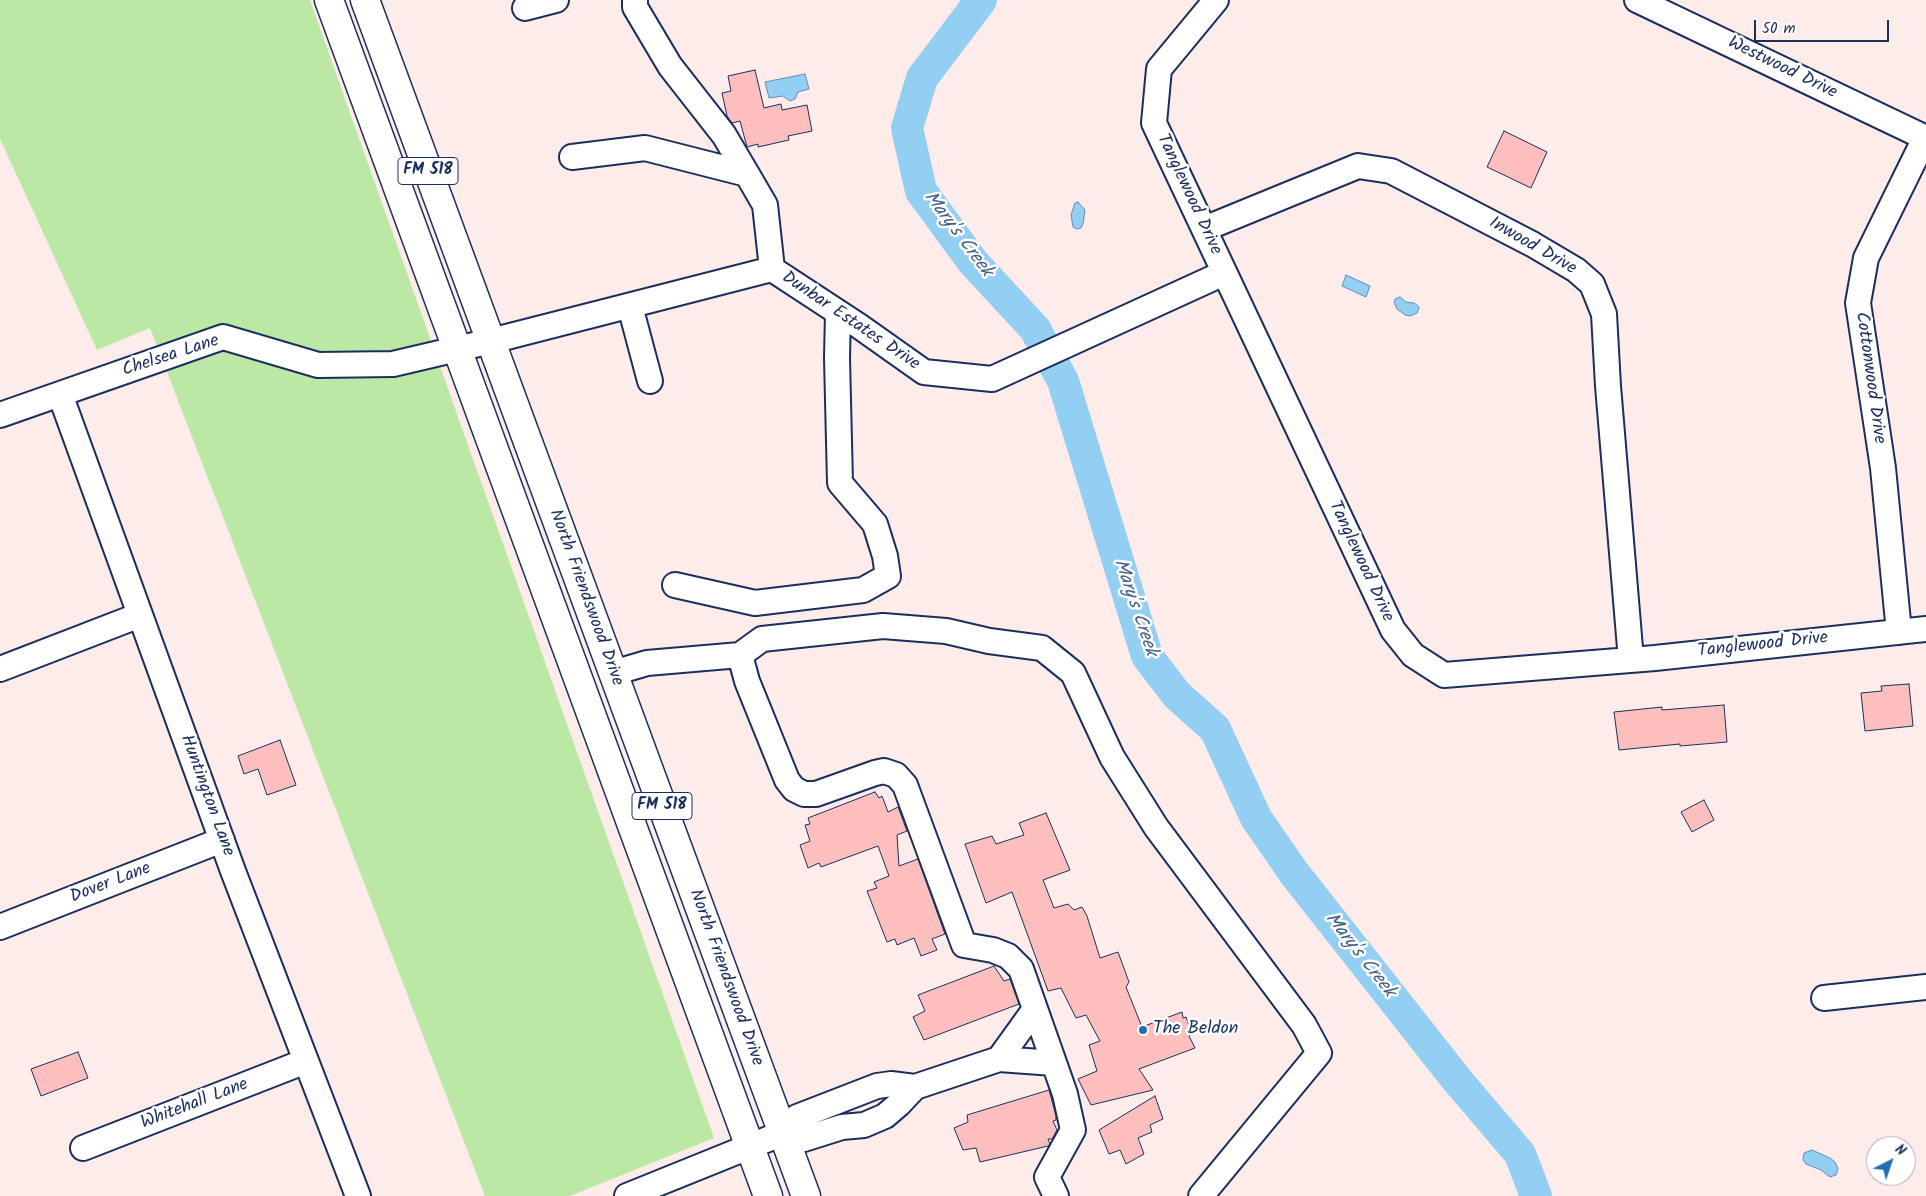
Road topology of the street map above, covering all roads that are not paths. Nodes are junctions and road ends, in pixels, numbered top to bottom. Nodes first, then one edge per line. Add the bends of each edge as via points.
1 (329, 0) edge
2 (365, 0) edge
3 (556, 0) edge
4 (635, 0) edge
5 (1216, 0) edge
6 (1637, 0) edge
7 (525, 8) dead end
8 (1926, 138) edge
9 (572, 157) dead end
10 (747, 174) junction
11 (1204, 229) junction
12 (772, 269) junction
13 (1224, 273) junction
14 (630, 306) junction
15 (838, 313) junction
16 (492, 341) junction
17 (457, 349) junction
18 (650, 381) dead end
19 (60, 394) junction
20 (0, 415) edge
21 (674, 585) dead end
22 (140, 615) junction
23 (1926, 629) edge
24 (1899, 632) junction
25 (740, 656) junction
26 (1631, 660) junction
27 (0, 669) edge
28 (613, 673) junction
29 (222, 840) junction
30 (0, 927) edge
31 (1926, 987) edge
32 (1824, 998) dead end
33 (1035, 1010) junction
34 (999, 1059) junction
35 (306, 1061) junction
36 (1054, 1063) junction
37 (914, 1087) junction
38 (783, 1133) junction
39 (750, 1146) junction
40 (83, 1148) dead end
41 (358, 1196) edge
42 (626, 1196) edge
43 (768, 1196) edge
44 (806, 1196) edge
45 (1056, 1196) edge
46 (1201, 1196) edge

1 - 17 main road, North Friendswood Drive / FM 518
2 - 16 main road, North Friendswood Drive / FM 518
3 - 7 street
4 - 10 street via 635,7 670,66 724,135
5 - 11 street, Tanglewood Drive via 1159,69 1154,122
6 - 8 street, Westwood Drive
8 - 24 street, Cottonwood Drive via 1866,258 1858,303 1883,468
9 - 10 street via 645,148
10 - 12 street via 765,205
11 - 13 street, Tanglewood Drive
11 - 26 street, Inwood Drive via 1358,166 1391,171 1532,244 1576,270 1592,284 1604,314
12 - 14 street, Dunbar Estates Drive
12 - 15 street, Dunbar Estates Drive
13 - 15 street, Dunbar Estates Drive via 992,379 924,372
13 - 26 street, Tanglewood Drive via 1393,630 1413,655 1444,675
14 - 16 street, Dunbar Estates Drive
14 - 18 street
15 - 21 street via 840,483 875,524 888,576 863,590 755,603
16 - 17 street, Chelsea Lane
16 - 28 main road, North Friendswood Drive / FM 518
17 - 19 street, Chelsea Lane via 393,364 318,365 222,337
17 - 39 main road, North Friendswood Drive / FM 518
19 - 20 street, Chelsea Lane
19 - 22 street, Huntington Lane
22 - 27 street
22 - 29 street, Huntington Lane
23 - 24 street, Tanglewood Drive
24 - 26 street, Tanglewood Drive
25 - 28 street via 648,663
25 - 33 street via 747,681 794,790 816,794 884,771 896,776 905,785 964,945 1008,956 1021,969
25 - 46 street via 762,639 883,626 946,631 989,642 1042,648 1072,673 1112,757 1156,828 1304,1024 1319,1053
28 - 38 main road, North Friendswood Drive / FM 518
29 - 30 street, Dover Lane
29 - 35 street, Huntington Lane
31 - 32 street
33 - 34 street
33 - 36 street
34 - 36 street
34 - 37 street
35 - 40 street, Whitehall Lane
35 - 41 street, Huntington Lane
36 - 45 street via 1073,1130 1046,1177
37 - 38 street via 876,1086 797,1117
37 - 38 street via 885,1116 864,1125 842,1127 804,1138
38 - 39 street
38 - 44 main road, North Friendswood Drive / FM 518
39 - 42 street
39 - 43 main road, North Friendswood Drive / FM 518

